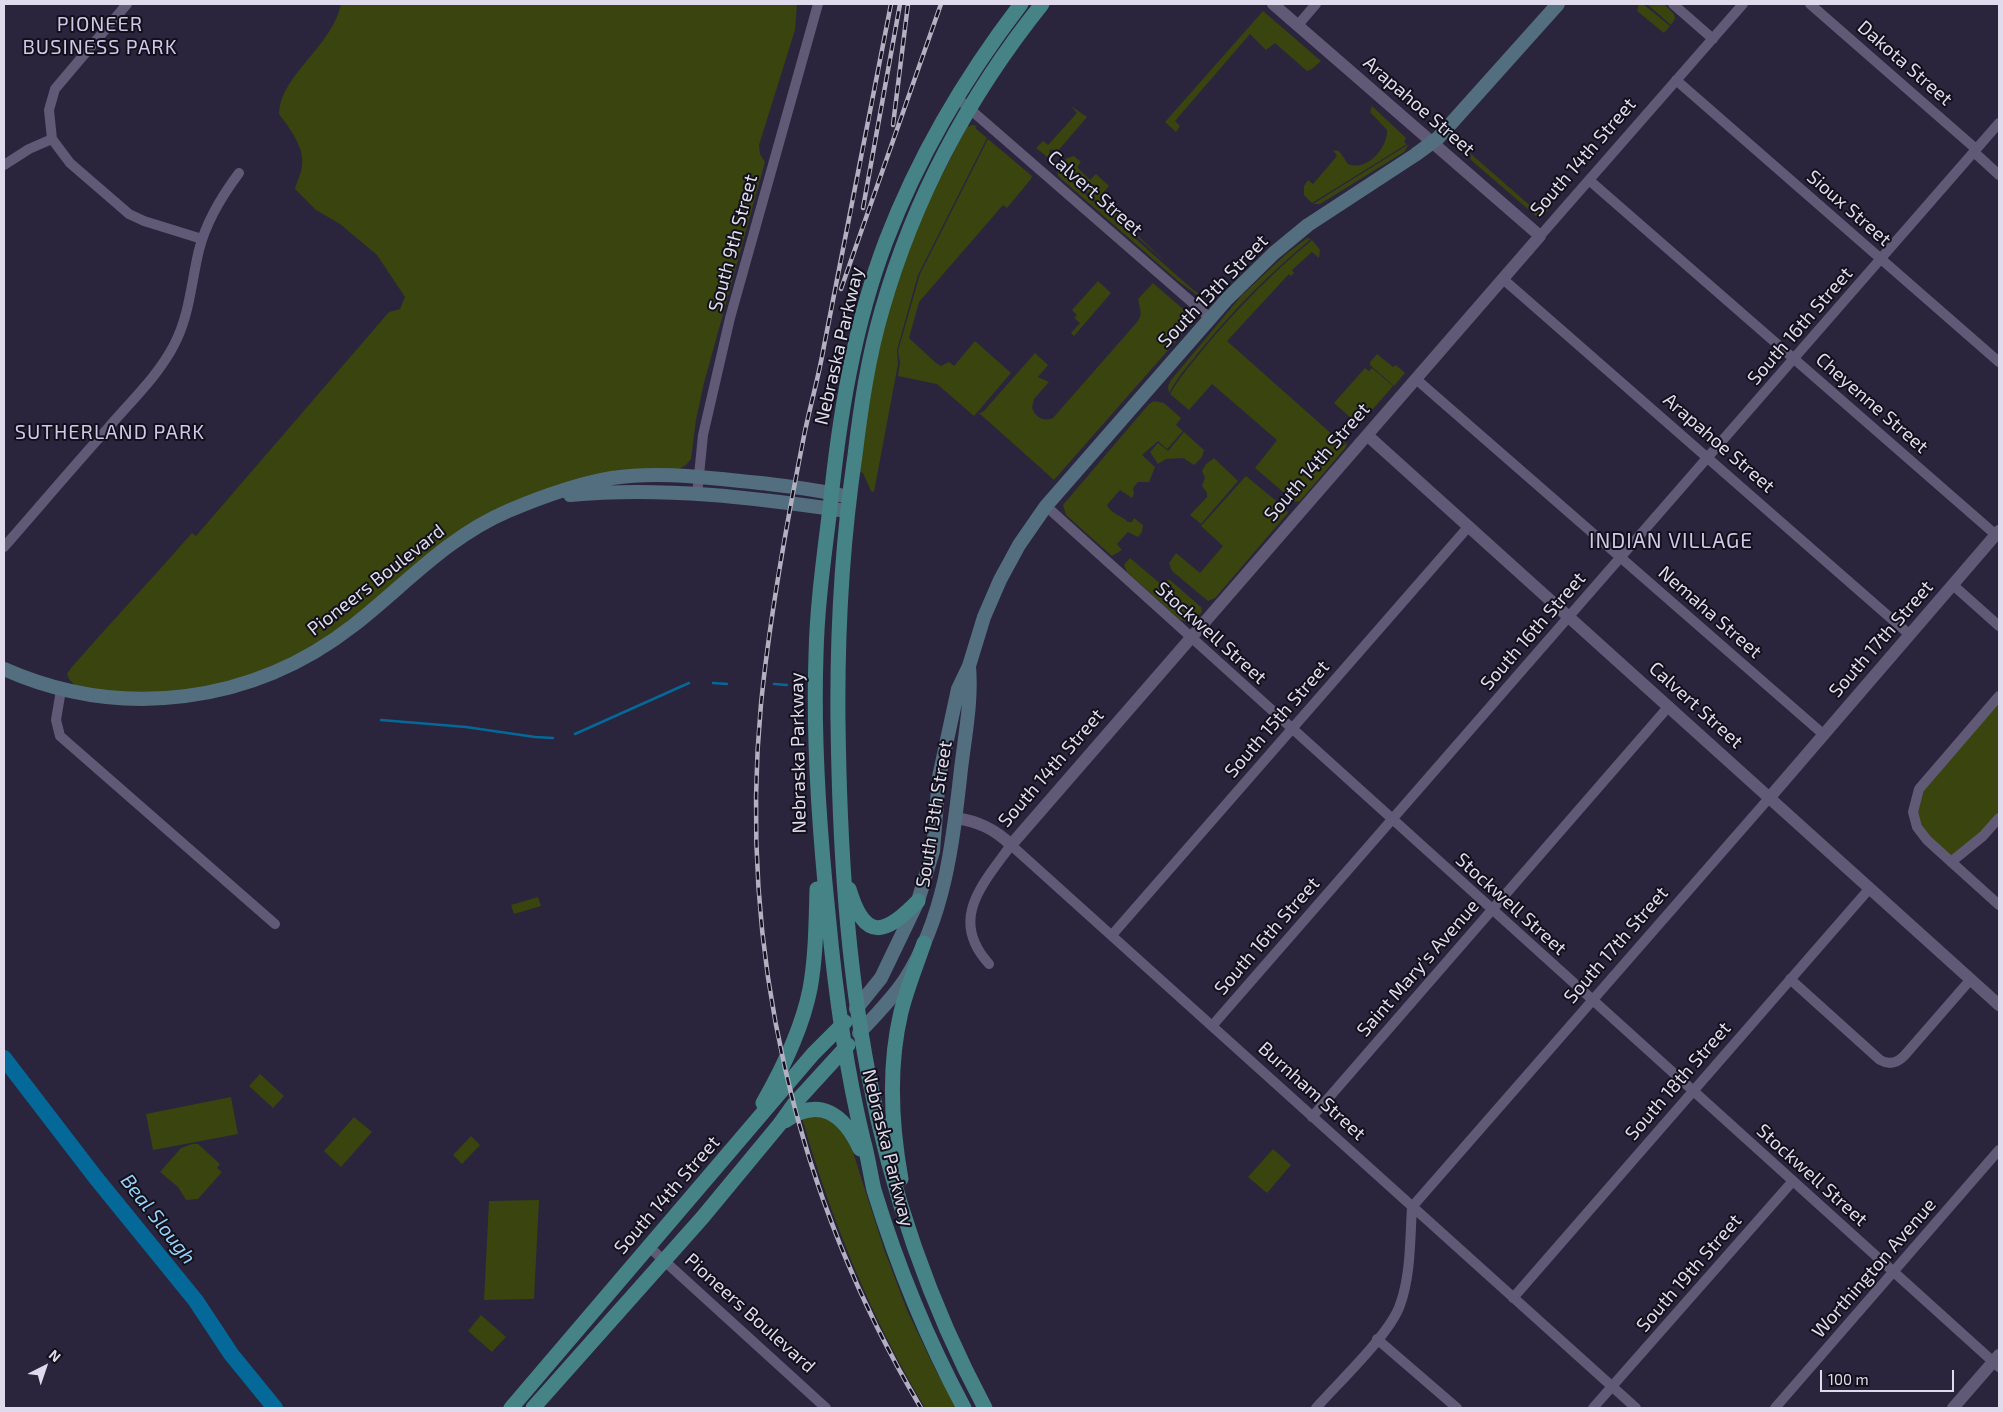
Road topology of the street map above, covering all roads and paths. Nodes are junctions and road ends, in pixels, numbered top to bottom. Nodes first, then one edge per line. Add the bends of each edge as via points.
1 (127, 4) edge
2 (818, 4) edge
3 (1021, 4) edge
4 (1042, 4) edge
5 (1273, 4) edge
6 (1316, 4) edge
7 (1558, 4) edge
8 (1673, 4) edge
9 (1744, 4) edge
10 (1810, 4) edge
11 (1298, 25) junction
12 (1713, 39) junction
13 (1676, 80) junction
14 (956, 96) junction
15 (969, 108) junction
16 (1999, 123) edge
17 (52, 138) junction
18 (1433, 142) junction
19 (1975, 151) junction
20 (4, 165) edge
21 (239, 174) dead end
22 (1999, 175) edge
23 (1589, 180) junction
24 (1540, 236) junction
25 (202, 239) junction
26 (1881, 259) junction
27 (1503, 279) junction
28 (1210, 318) junction
29 (1794, 358) junction
30 (1999, 362) edge
31 (1416, 378) junction
32 (1367, 435) junction
33 (1708, 458) junction
34 (699, 477) junction
35 (831, 493) junction
36 (697, 495) junction
37 (534, 500) junction
38 (848, 504) junction
39 (1046, 506) junction
40 (830, 509) junction
41 (1469, 526) junction
42 (1998, 533) edge
43 (4, 547) edge
44 (1621, 557) junction
45 (1953, 585) junction
46 (1569, 616) junction
47 (1999, 626) edge
48 (1910, 635) junction
49 (1190, 638) junction
50 (969, 666) junction
51 (4, 669) edge
52 (62, 690) junction
53 (1999, 696) edge
54 (1669, 706) junction
55 (1291, 729) junction
56 (1823, 734) junction
57 (1770, 797) junction
58 (818, 815) junction
59 (955, 818) junction
60 (1999, 818) edge
61 (1392, 820) junction
62 (1011, 845) junction
63 (1950, 862) junction
64 (843, 869) junction
65 (1870, 888) junction
66 (918, 901) junction
67 (1999, 905) edge
68 (1492, 910) junction
69 (275, 924) dead end
70 (1112, 935) junction
71 (924, 943) junction
72 (988, 964) dead end
73 (1790, 979) junction
74 (1970, 979) junction
75 (1592, 1001) junction
76 (1999, 1005) edge
77 (856, 1009) junction
78 (841, 1026) junction
79 (1212, 1026) junction
80 (859, 1033) junction
81 (845, 1050) junction
82 (1693, 1092) junction
83 (1312, 1117) junction
84 (779, 1125) junction
85 (1999, 1150) edge
86 (729, 1154) junction
87 (1792, 1182) junction
88 (873, 1186) junction
89 (1412, 1207) junction
90 (912, 1239) junction
91 (648, 1246) junction
92 (663, 1260) junction
93 (1893, 1272) junction
94 (1513, 1298) junction
95 (1378, 1339) junction
96 (1997, 1361) edge
97 (1613, 1388) junction
98 (511, 1408) edge
99 (533, 1408) edge
100 (826, 1408) edge
101 (964, 1408) edge
102 (985, 1408) edge
103 (1316, 1408) edge
104 (1457, 1408) edge
105 (1593, 1408) edge
106 (1636, 1408) edge
107 (1775, 1408) edge
108 (1953, 1408) edge

1 - 17 street via 55,89 49,110
2 - 34 street, South 9th Street via 730,318 709,407
3 - 14 main road, Nebraska Parkway
4 - 15 main road, Nebraska Parkway
5 - 11 street, Arapahoe Street
6 - 11 street
7 - 18 main road, South 13th Street
8 - 12 street
9 - 12 street, South 14th Street
10 - 19 street, Dakota Street
11 - 18 street, Arapahoe Street
12 - 13 street, South 14th Street
13 - 23 street, South 14th Street
13 - 26 street, Sioux Street
14 - 15 street, Calvert Street
14 - 35 main road, Nebraska Parkway via 908,190 876,269 848,382
15 - 28 street, Calvert Street
15 - 38 main road, Nebraska Parkway via 910,229 881,312 862,402
16 - 19 street, South 16th Street
17 - 20 street
17 - 25 street via 70,163 129,214
18 - 24 street, Arapahoe Street
18 - 28 main road, South 13th Street via 1290,239 1252,273
19 - 22 street, Dakota Street
19 - 26 street, South 16th Street
21 - 25 street via 218,203
23 - 24 street, South 14th Street
23 - 29 street, Cheyenne Street
24 - 27 street, South 14th Street
25 - 43 street via 190,305 168,355
26 - 29 street, South 16th Street
26 - 30 street, Sioux Street
27 - 31 street, South 14th Street
27 - 33 street, Arapahoe Street
28 - 39 main road, South 13th Street
29 - 33 street, South 16th Street
29 - 42 street, Cheyenne Street
31 - 32 street, South 14th Street
31 - 44 street, Nemaha Street
32 - 41 street, Calvert Street
32 - 49 street, South 14th Street
33 - 44 street, South 16th Street
33 - 48 street, Arapahoe Street
34 - 35 main road, Pioneers Boulevard
34 - 36 street, South 9th Street
34 - 37 main road, Pioneers Boulevard via 615,478
35 - 38 main road, Pioneers Boulevard
35 - 40 main road, Nebraska Parkway
36 - 37 main road, Pioneers Boulevard via 621,491
36 - 40 main road, Pioneers Boulevard
37 - 52 main road, Pioneers Boulevard via 458,538 334,641 259,679 207,694 159,700 101,697
38 - 40 main road, Pioneers Boulevard
38 - 64 main road, Nebraska Parkway via 837,646 838,792
39 - 49 street, Stockwell Street
39 - 50 main road, South 13th Street via 1000,580 984,617
40 - 58 main road, Nebraska Parkway via 816,657
41 - 46 street, Calvert Street
41 - 55 street, South 15th Street
42 - 45 street, South 17th Street
44 - 46 street, South 16th Street
44 - 56 street, Nemaha Street
45 - 47 street
45 - 48 street, South 17th Street
46 - 54 street, Calvert Street
46 - 61 street, South 16th Street
48 - 56 street, South 17th Street
49 - 55 street, Stockwell Street
49 - 62 street, South 14th Street
50 - 59 main road, South 13th Street via 971,688
50 - 66 main road, South 13th Street via 958,688 948,728 934,816 932,851
51 - 52 main road, Pioneers Boulevard
52 - 69 street via 56,720 60,736
53 - 63 street via 1919,789 1913,812 1921,834
54 - 57 street, Calvert Street
54 - 68 street, Saint Mary's Avenue
55 - 61 street, Stockwell Street
55 - 70 street, South 15th Street
56 - 57 street, South 17th Street
57 - 65 street, Calvert Street
57 - 75 street, South 17th Street
58 - 78 main road, Nebraska Parkway
58 - 86 main road via 816,930 810,990 784,1065 757,1114
59 - 62 street, Burnham Street via 989,827
59 - 71 main road, South 13th Street via 943,887
60 - 63 street via 1983,836
61 - 68 street, Stockwell Street
61 - 79 street, South 16th Street
62 - 70 street, Burnham Street
62 - 72 street, South 14th Street via 982,885 972,906 973,940
63 - 67 street
64 - 66 main road via 858,912 873,926 888,927
64 - 77 main road, Nebraska Parkway via 846,930
65 - 73 street, South 18th Street
65 - 74 street, Calvert Street
66 - 77 main road, South 13th Street via 881,978
68 - 75 street, Stockwell Street
68 - 83 street, Saint Mary's Avenue
70 - 79 street, Burnham Street
71 - 80 main road, South 13th Street via 903,982
71 - 90 main road via 901,1012 892,1075 896,1152
73 - 74 street via 1880,1060 1892,1063 1904,1056
73 - 82 street, South 18th Street
74 - 76 street, Calvert Street
75 - 82 street, Stockwell Street
75 - 89 street, South 17th Street
77 - 78 main road, South 14th Street
77 - 80 main road, Nebraska Parkway
78 - 81 main road, Nebraska Parkway
78 - 86 main road, South 14th Street via 813,1054
79 - 83 street, Burnham Street
80 - 81 main road
80 - 90 main road, Nebraska Parkway via 891,1176
81 - 84 main road via 794,1104
81 - 88 main road, Nebraska Parkway
82 - 87 street, Stockwell Street
82 - 94 street, South 18th Street
83 - 89 street, Burnham Street
84 - 88 main road via 812,1109 835,1115 856,1140
84 - 92 main road
85 - 93 street, Worthington Avenue
86 - 91 main road, South 14th Street
87 - 93 street, Stockwell Street
87 - 97 street, South 19th Street
88 - 101 main road, Nebraska Parkway via 913,1298
89 - 94 street, Burnham Street
89 - 95 street via 1403,1296 1395,1316
90 - 102 main road, Nebraska Parkway via 945,1325
91 - 92 street, Pioneers Boulevard
91 - 98 main road, South 14th Street
92 - 99 main road
92 - 100 street, Pioneers Boulevard
93 - 96 street, Stockwell Street
93 - 107 street, Worthington Avenue
94 - 97 street, Burnham Street
95 - 103 street
95 - 104 street
96 - 108 street
97 - 105 street, South 19th Street
97 - 106 street, Burnham Street

